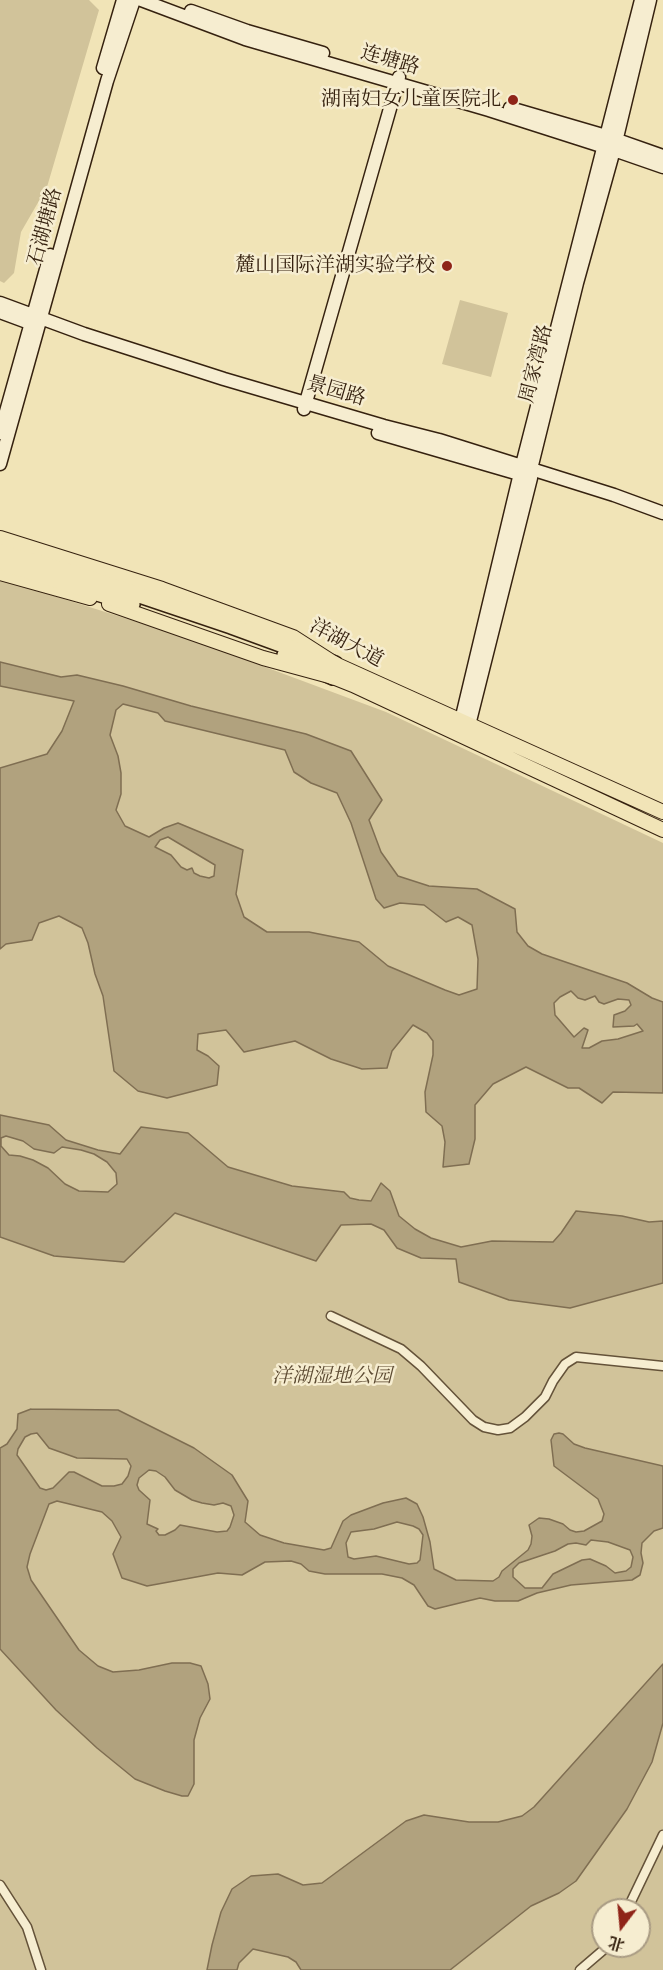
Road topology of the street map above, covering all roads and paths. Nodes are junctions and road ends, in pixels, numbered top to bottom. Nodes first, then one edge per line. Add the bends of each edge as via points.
1 (123, 0) edge
2 (134, 0) edge
3 (141, 0) edge
4 (159, 0) edge
5 (641, 0) edge
6 (650, 0) edge
7 (395, 79) junction
8 (611, 143) junction
9 (663, 156) edge
10 (663, 167) edge
11 (0, 303) edge
12 (0, 312) edge
13 (36, 321) junction
14 (302, 406) junction
15 (0, 433) edge
16 (0, 464) edge
17 (526, 472) junction
18 (663, 513) edge
19 (663, 520) edge
20 (0, 538) edge
21 (0, 552) edge
22 (0, 562) edge
23 (0, 573) edge
24 (231, 630) junction
25 (334, 671) junction
26 (463, 729) junction
27 (663, 812) edge
28 (663, 830) edge
29 (331, 1316) dead end
30 (663, 1366) edge
31 (663, 1835) edge
32 (0, 1885) edge
33 (633, 1898) edge
34 (594, 1958) edge
35 (41, 1970) edge
36 (580, 1970) edge

1 - 13 main road, 石湖塘路
2 - 13 main road, 石湖塘路
3 - 7 main road, 连塘路 via 245,39
4 - 7 main road, 连塘路
5 - 8 main road, 周家湾路
6 - 8 main road, 周家湾路
7 - 8 main road, 连塘路
7 - 14 main road
8 - 9 main road, 连塘路
8 - 10 main road, 连塘路
8 - 17 main road, 周家湾路
11 - 13 main road, 景园路
12 - 13 main road, 景园路
13 - 14 main road, 景园路
13 - 15 main road, 石湖塘路
13 - 16 main road, 石湖塘路
14 - 17 main road, 景园路 via 439,440
17 - 18 main road, 景园路
17 - 19 main road, 景园路
17 - 26 main road, 周家湾路
20 - 25 main road, 洋湖大道 via 162,589 293,637
21 - 24 highway via 74,573
22 - 24 highway
23 - 25 main road, 洋湖大道 via 89,598 263,658
24 - 25 highway
25 - 26 main road, 洋湖大道
26 - 27 main road, 洋湖大道
26 - 28 main road, 洋湖大道
29 - 30 street via 401,1349 473,1420 498,1430 510,1428 525,1417 545,1398 565,1364 576,1357
31 - 33 street
32 - 35 street via 27,1927
34 - 36 street

